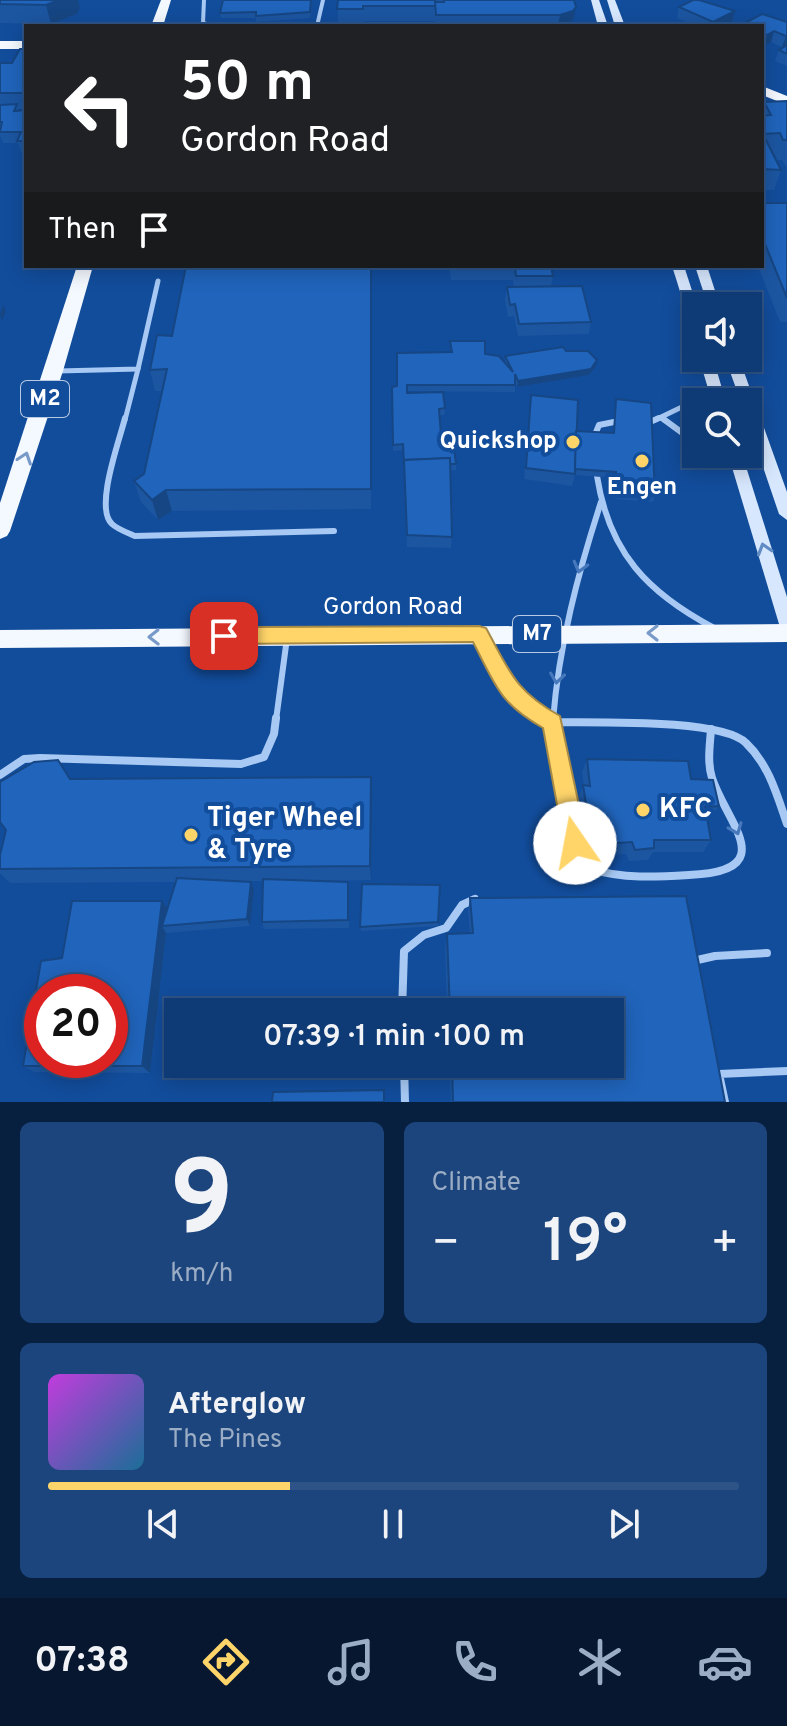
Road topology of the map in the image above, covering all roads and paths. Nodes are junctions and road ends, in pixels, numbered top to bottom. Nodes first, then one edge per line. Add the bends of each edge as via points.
1 (166, 0) edge
2 (204, 0) edge
3 (323, 0) edge
4 (595, 0) edge
5 (611, 0) edge
6 (158, 24) edge
7 (207, 24) edge
8 (317, 24) edge
9 (602, 24) edge
10 (619, 24) edge
11 (0, 45) edge
12 (24, 45) edge
13 (764, 91) edge
14 (787, 101) edge
15 (84, 268) edge
16 (679, 268) edge
17 (702, 268) edge
18 (158, 281) dead end
19 (686, 292) edge
20 (709, 292) edge
21 (138, 369) junction
22 (54, 371) junction
23 (682, 407) edge
24 (662, 418) junction
25 (614, 422) edge
26 (650, 422) edge
27 (682, 433) edge
28 (594, 438) edge
29 (762, 442) edge
30 (735, 468) edge
31 (739, 468) edge
32 (740, 471) junction
33 (597, 476) edge
34 (601, 502) junction
35 (787, 514) edge
36 (0, 531) edge
37 (334, 531) dead end
38 (787, 624) edge
39 (725, 633) junction
40 (787, 633) edge
41 (479, 634) junction
42 (564, 634) junction
43 (288, 635) junction
44 (0, 639) edge
45 (553, 722) junction
46 (711, 729) junction
47 (0, 775) edge
48 (787, 824) edge
49 (490, 898) edge
50 (688, 945) edge
51 (767, 953) dead end
52 (692, 959) junction
53 (695, 970) edge
54 (402, 998) edge
55 (716, 1058) edge
56 (787, 1071) edge
57 (719, 1074) junction
58 (404, 1078) edge
59 (405, 1102) edge
60 (725, 1102) edge

1 - 6 main road
2 - 7 lane
3 - 8 lane
4 - 9 main road
5 - 10 main road
11 - 12 main road
13 - 14 main road
15 - 22 main road, M2
16 - 19 main road
17 - 20 main road
18 - 21 lane
21 - 22 lane
21 - 37 lane via 105,497 111,524 135,536
36 -> 22 main road, M2
23 - 24 lane
24 - 26 lane
24 - 27 lane
25 - 28 lane via 599,425
29 - 35 main road
30 - 32 lane
31 - 32 main road
38 -> 32 main road
33 - 34 lane
34 - 39 lane via 632,567 647,586
34 -> 42 lane
39 - 40 main road, Gordon Road / M7
39 -> 42 main road, Gordon Road / M7
41 - 42 main road, Gordon Road / M7
41 - 43 main road, Gordon Road / M7
41 - 45 lane via 511,694
42 -> 45 lane
43 -> 44 main road, Gordon Road / M7
43 - 47 lane via 274,734 264,757 241,764 24,759
45 - 46 lane
46 -> 45 lane via 709,765 738,827 738,859 723,871 622,875 590,868 582,859
46 - 48 lane via 754,749 767,768
49 - 54 lane via 462,905 446,928 424,935 404,951
50 - 52 lane
51 - 52 lane
52 - 53 lane
55 - 57 lane
56 - 57 lane
57 - 60 lane
58 - 59 lane

